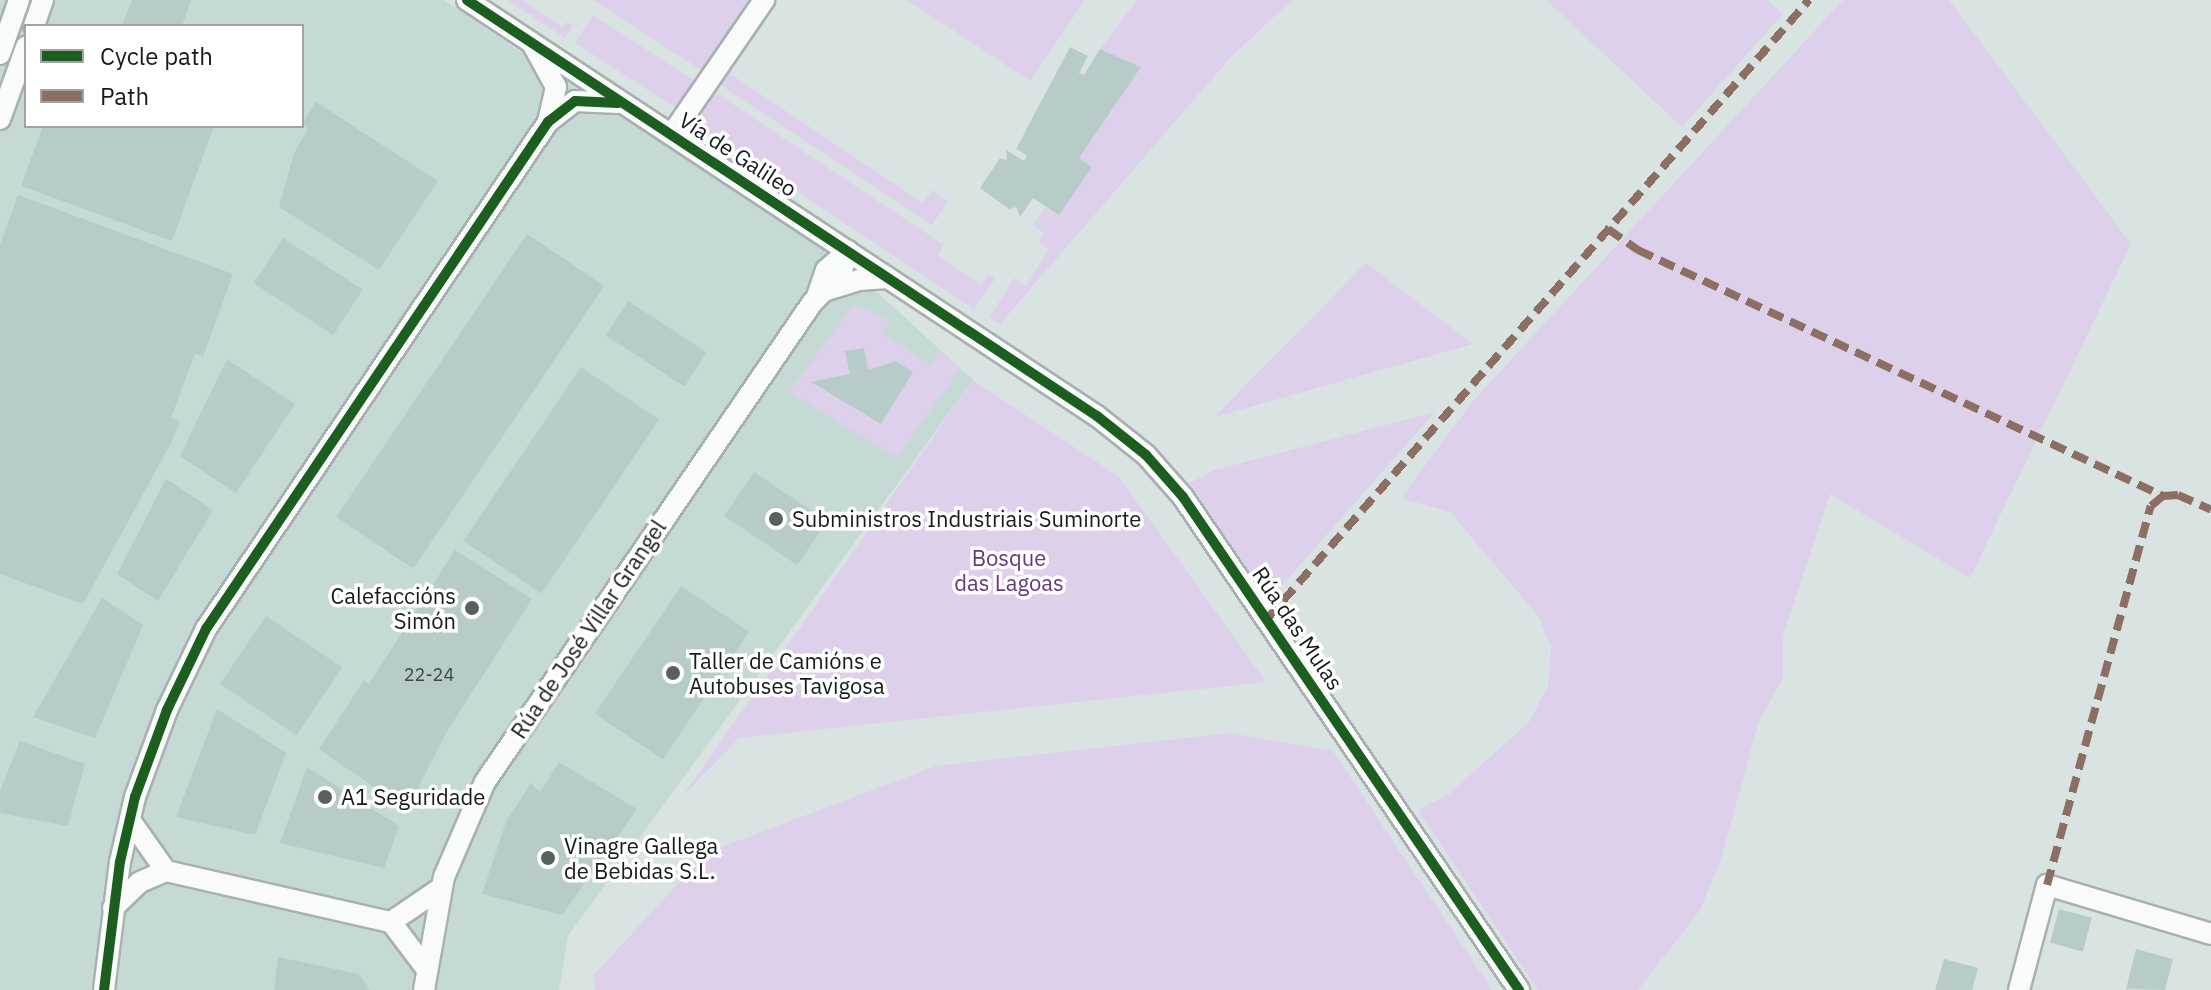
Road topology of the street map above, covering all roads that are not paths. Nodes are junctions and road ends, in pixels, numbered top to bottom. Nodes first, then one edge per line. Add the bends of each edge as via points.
1 (19, 0) edge
2 (43, 0) edge
3 (467, 0) edge
4 (764, 0) edge
5 (35, 24) edge
6 (532, 43) junction
7 (24, 53) edge
8 (0, 54) edge
9 (564, 64) junction
10 (593, 83) junction
11 (556, 87) junction
12 (575, 101) junction
13 (624, 103) junction
14 (0, 119) edge
15 (548, 122) junction
16 (672, 134) junction
17 (811, 226) junction
18 (848, 251) junction
19 (888, 278) junction
20 (817, 296) junction
21 (986, 343) joint
22 (130, 820) junction
23 (120, 862) junction
24 (158, 869) junction
25 (441, 888) junction
26 (113, 908) junction
27 (397, 924) junction
28 (431, 931) junction
29 (2211, 934) edge
30 (425, 967) junction
31 (104, 990) edge
32 (424, 990) edge
33 (1519, 990) edge
34 (2019, 990) edge

1 - 8 street
2 - 5 street
3 - 6 street, Vía de Galileo
4 - 16 street
6 - 9 street, Vía de Galileo
6 - 11 street
7 - 14 street
9 - 10 street, Vía de Galileo
9 - 11 street
10 - 12 street
10 - 13 street, Vía de Galileo
11 - 12 street
11 - 15 street
12 - 13 street
12 - 15 street
13 - 16 street, Vía de Galileo
15 - 22 street via 206,629 167,710
16 - 17 street, Vía de Galileo
17 - 18 street, Vía de Galileo
17 - 20 street via 821,260
18 - 19 street, Vía de Galileo
18 - 20 street, Rúa de José Villar Grangel via 841,274
19 - 20 street via 849,282
19 - 21 street, Vía de Galileo
20 - 25 street, Rúa de José Villar Grangel via 505,750 469,813
21 - 33 street, Rúa das Mulas via 1123,435 1166,476
22 - 23 street
22 - 24 street
23 - 24 street via 140,857
23 - 26 street
24 - 26 street
24 - 27 street
25 - 27 street
25 - 28 street, Rúa de José Villar Grangel
26 - 31 street
27 - 28 street
27 - 30 street
28 - 30 street, Rúa de José Villar Grangel
29 - 34 street via 2047,885
30 - 32 street, Rúa de José Villar Grangel

